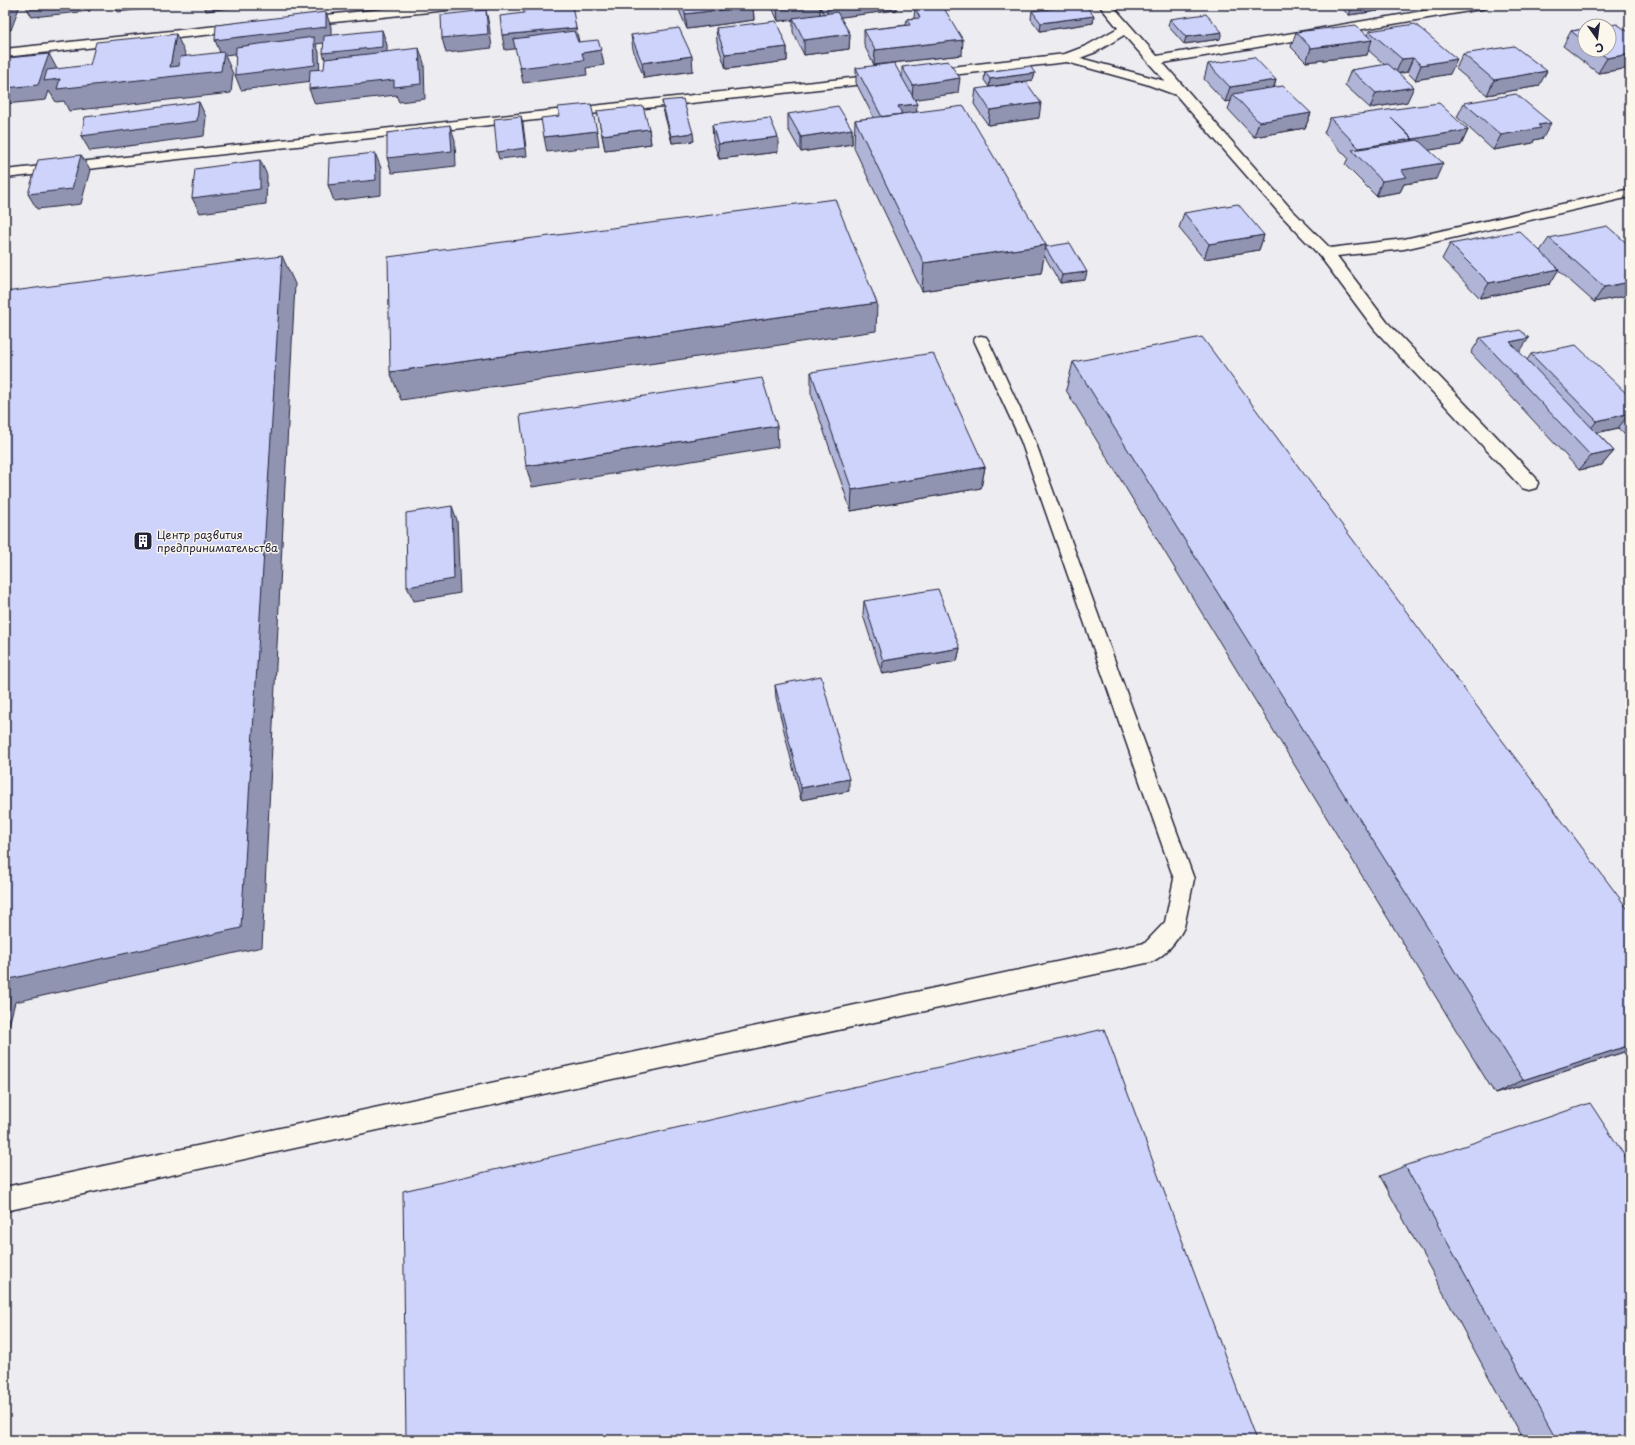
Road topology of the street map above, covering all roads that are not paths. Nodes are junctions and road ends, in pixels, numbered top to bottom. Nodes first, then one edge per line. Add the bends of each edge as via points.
1 (457, 5) edge
2 (1105, 5) edge
3 (1481, 5) edge
4 (283, 23) edge
5 (259, 26) edge
6 (1126, 29) junction
7 (5, 53) edge
8 (1068, 58) junction
9 (1153, 61) junction
10 (1182, 92) junction
11 (5, 174) edge
12 (1630, 193) edge
13 (1326, 253) junction
14 (981, 340) dead end
15 (1529, 483) dead end
16 (5, 1199) edge

1 - 4 street
2 - 6 street
3 - 9 street
5 - 7 street
6 - 8 street via 1091,49
6 - 9 street
8 - 10 street
8 - 11 street
9 - 10 street
10 - 13 street via 1286,212
12 - 13 street via 1404,244
13 - 15 street via 1381,326
14 - 16 lane via 1028,441 1184,879 1174,927 1151,952

